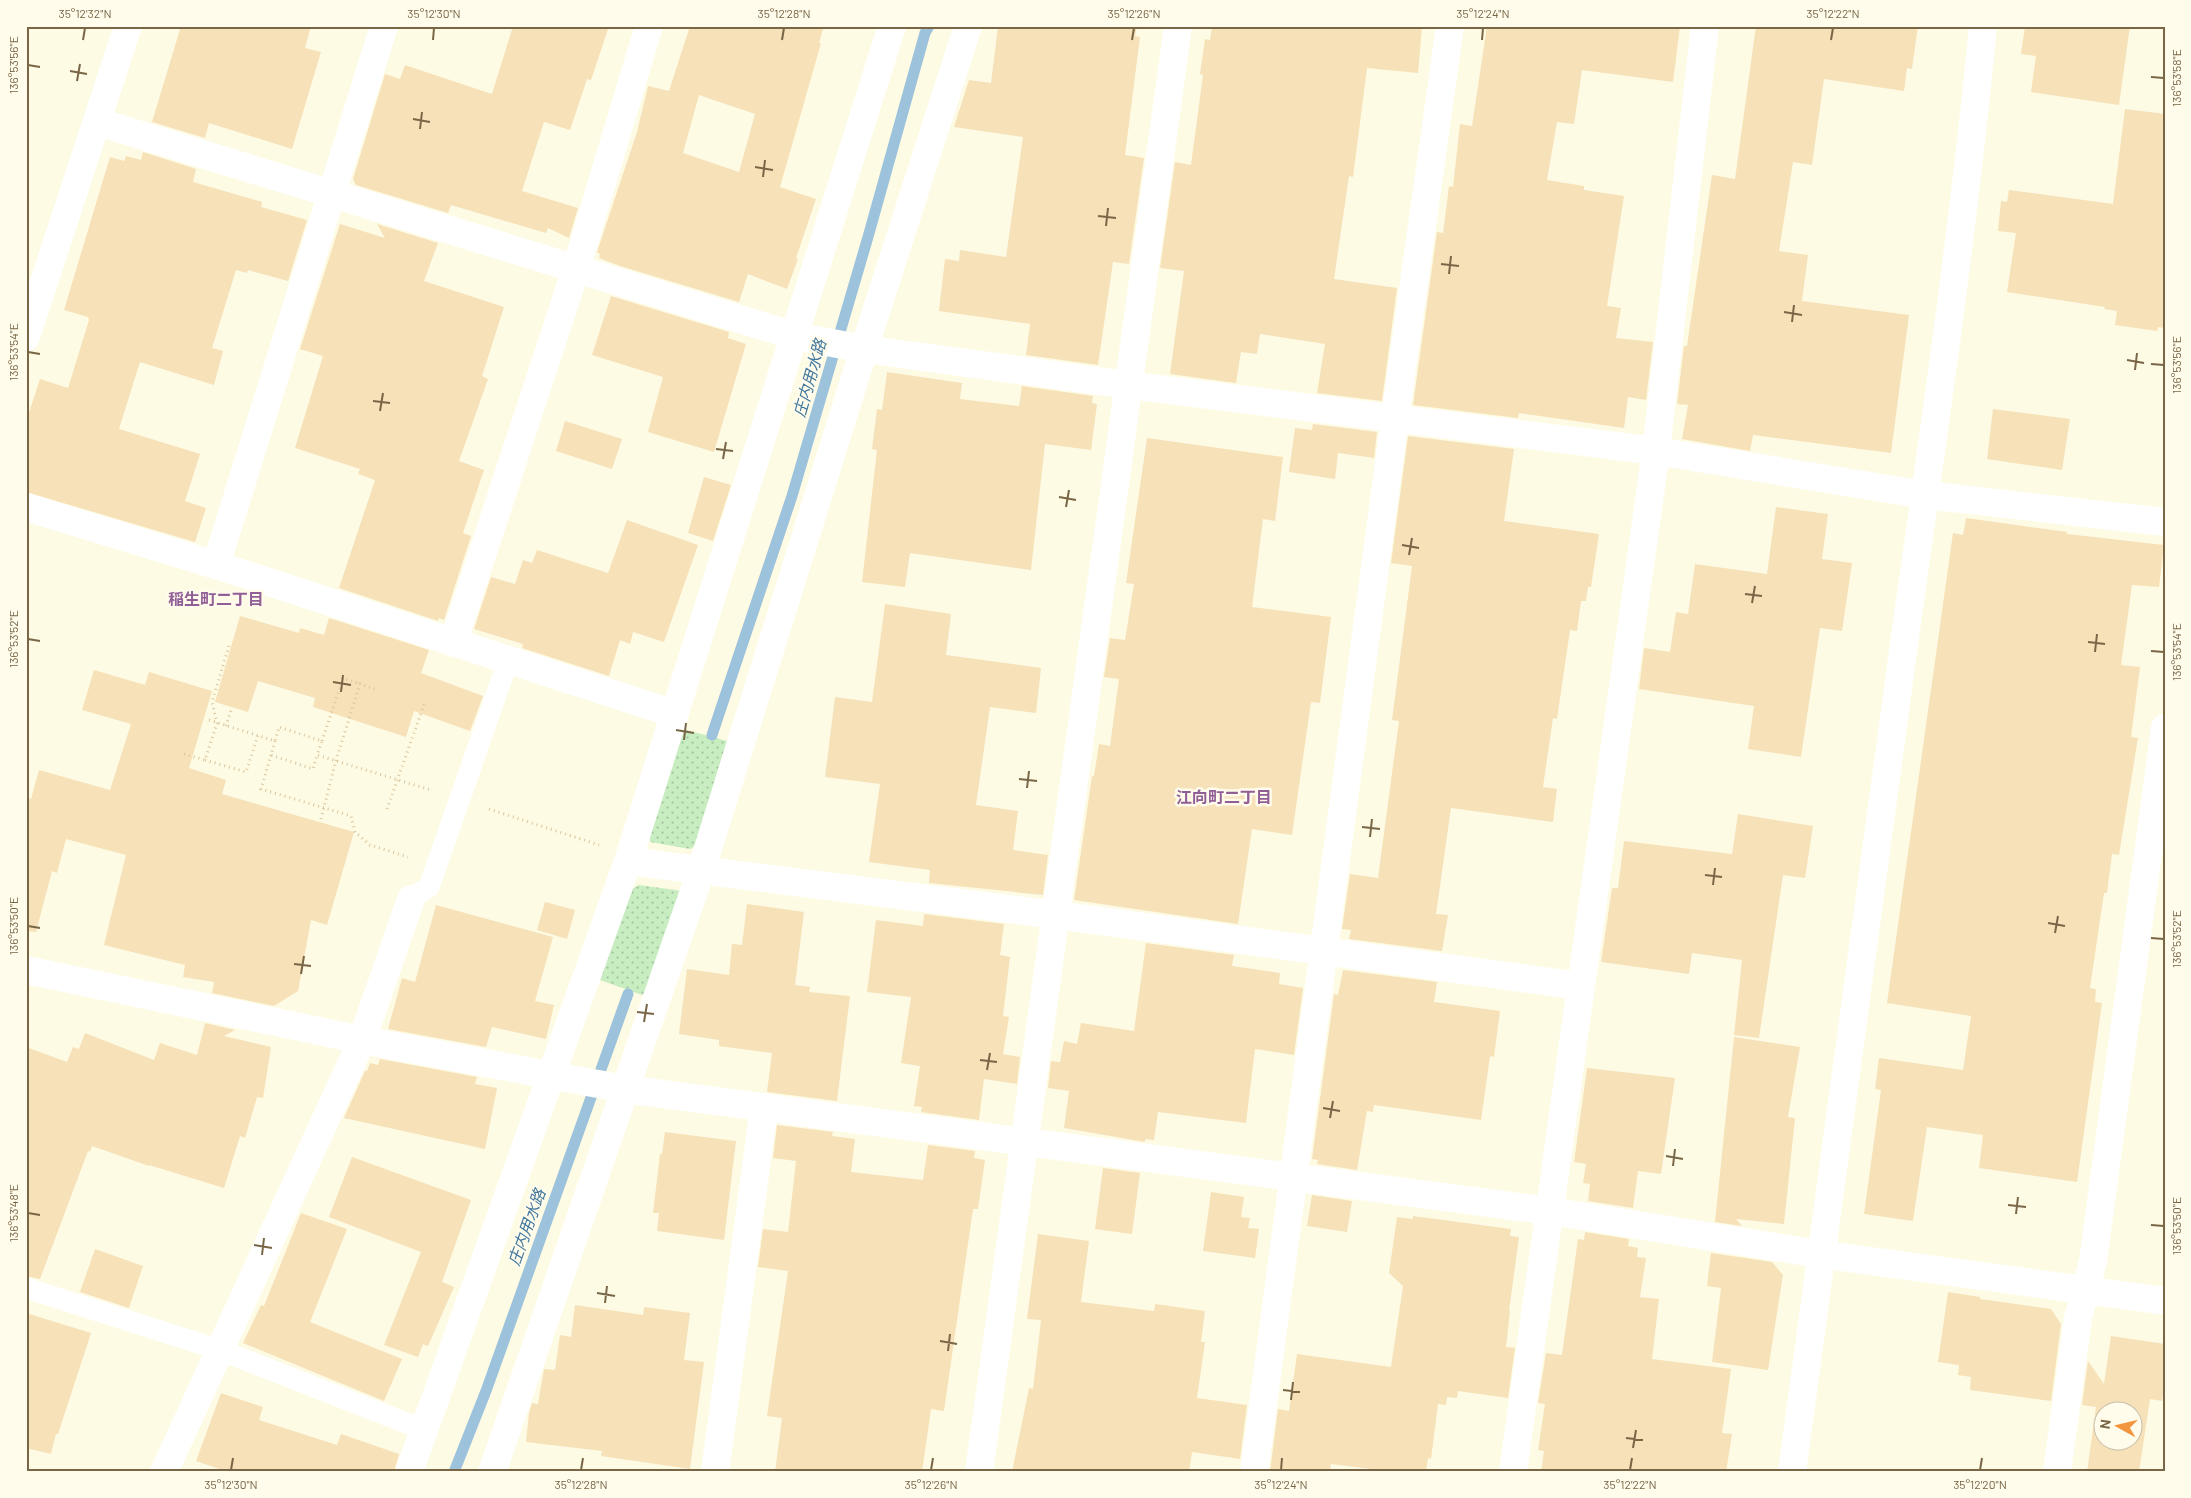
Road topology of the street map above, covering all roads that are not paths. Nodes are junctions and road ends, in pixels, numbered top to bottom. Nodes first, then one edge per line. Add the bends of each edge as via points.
1 (128, 26) edge
2 (384, 26) edge
3 (649, 26) edge
4 (892, 26) edge
5 (968, 26) edge
6 (1178, 26) edge
7 (1450, 26) edge
8 (1705, 26) edge
9 (1983, 26) edge
10 (98, 122) junction
11 (332, 193) junction
12 (576, 269) junction
13 (795, 336) junction
14 (26, 337) edge
15 (864, 348) junction
16 (1128, 385) junction
17 (1395, 418) junction
18 (1656, 451) junction
19 (1925, 494) junction
20 (26, 507) edge
21 (2165, 522) edge
22 (216, 565) junction
23 (453, 643) junction
24 (508, 661) junction
25 (675, 714) junction
26 (2165, 728) edge
27 (628, 861) junction
28 (701, 871) junction
29 (411, 899) joint
30 (1056, 915) junction
31 (1324, 951) junction
32 (26, 970) edge
33 (1581, 986) junction
34 (362, 1040) junction
35 (552, 1076) junction
36 (625, 1089) junction
37 (764, 1107) junction
38 (1024, 1141) junction
39 (1295, 1177) junction
40 (1550, 1210) junction
41 (1819, 1254) junction
42 (26, 1288) edge
43 (2086, 1290) junction
44 (2165, 1301) edge
45 (220, 1350) junction
46 (424, 1430) junction
47 (164, 1472) edge
48 (409, 1472) edge
49 (492, 1472) edge
50 (715, 1472) edge
51 (979, 1472) edge
52 (1254, 1472) edge
53 (1513, 1472) edge
54 (1792, 1472) edge
55 (2057, 1472) edge

1 - 10 street
2 - 11 street
3 - 12 street
4 - 13 street
5 - 15 street
6 - 16 street
7 - 17 street
8 - 18 street
9 - 19 street
10 - 11 street
10 - 14 street
11 - 12 street
11 - 22 street
12 - 13 street
12 - 23 street
13 - 15 street
13 - 25 street
15 - 16 street
15 - 28 street
16 - 17 street
16 - 30 street
17 - 18 street
17 - 31 street
18 - 19 street
18 - 33 street
19 - 21 street
19 - 41 street
20 - 22 street
22 - 23 street
23 - 24 street
24 - 25 street
24 - 29 lane via 430,887
25 - 27 street
26 - 43 street via 2094,1261
27 - 28 street
27 - 35 street
28 - 30 street
28 - 36 street
29 - 34 street
30 - 31 street
30 - 38 street
31 - 33 street
31 - 39 street
32 - 34 street
33 - 40 street
34 - 35 street
34 - 45 street
35 - 36 street
35 - 46 street
36 - 37 street
36 - 49 street
37 - 38 street
37 - 50 street
38 - 39 street
38 - 51 street
39 - 40 street
39 - 52 street
40 - 41 street
40 - 53 street
41 - 43 street
41 - 54 street
42 - 45 lane
43 - 44 street
43 - 55 street via 2078,1318
45 - 46 lane
45 - 47 street
46 - 48 street

